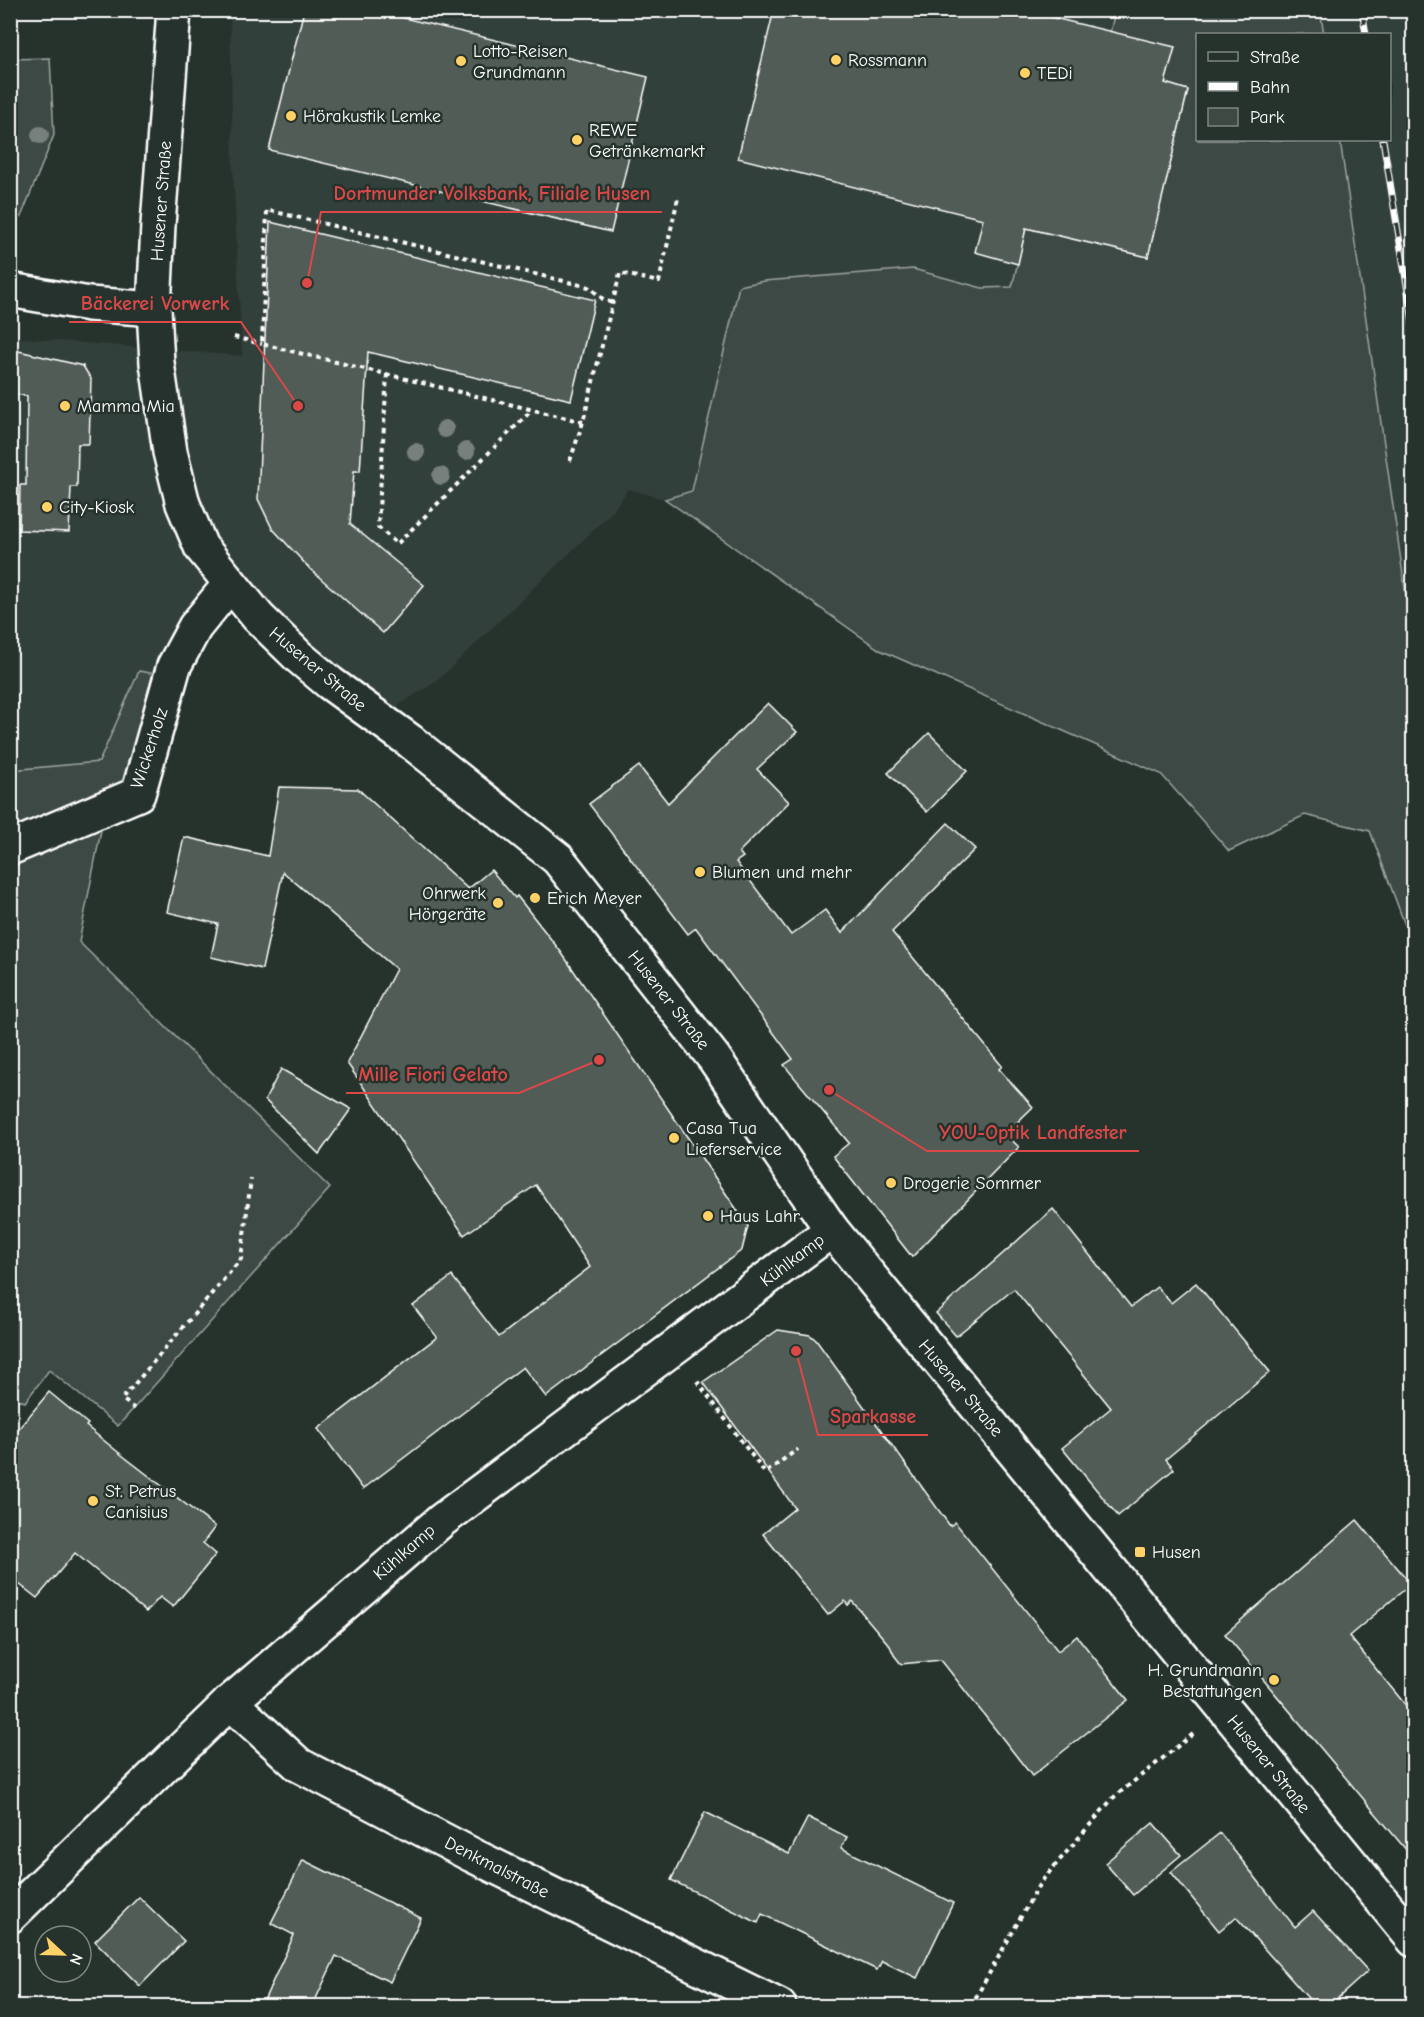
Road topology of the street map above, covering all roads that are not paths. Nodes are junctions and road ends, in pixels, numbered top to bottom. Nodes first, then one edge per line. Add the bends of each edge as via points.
1 (174, 10) edge
2 (10, 290) edge
3 (154, 309) junction
4 (230, 584) junction
5 (10, 848) edge
6 (832, 1230) junction
7 (230, 1702) junction
8 (10, 1916) edge
9 (1413, 1940) edge
10 (779, 2007) edge

1 - 3 street, Husener Straße
2 - 3 street
3 - 4 street, Husener Straße via 164,419 183,504 201,547
4 - 5 street, Wickerholz via 195,627 174,666 138,794
4 - 6 street, Husener Straße via 258,617 330,683 418,747 558,859 714,1058
6 - 7 street, Kühlkamp via 442,1520
6 - 9 street, Husener Straße
7 - 8 street, Kühlkamp
7 - 10 street, Denkmalstraße via 299,1765

